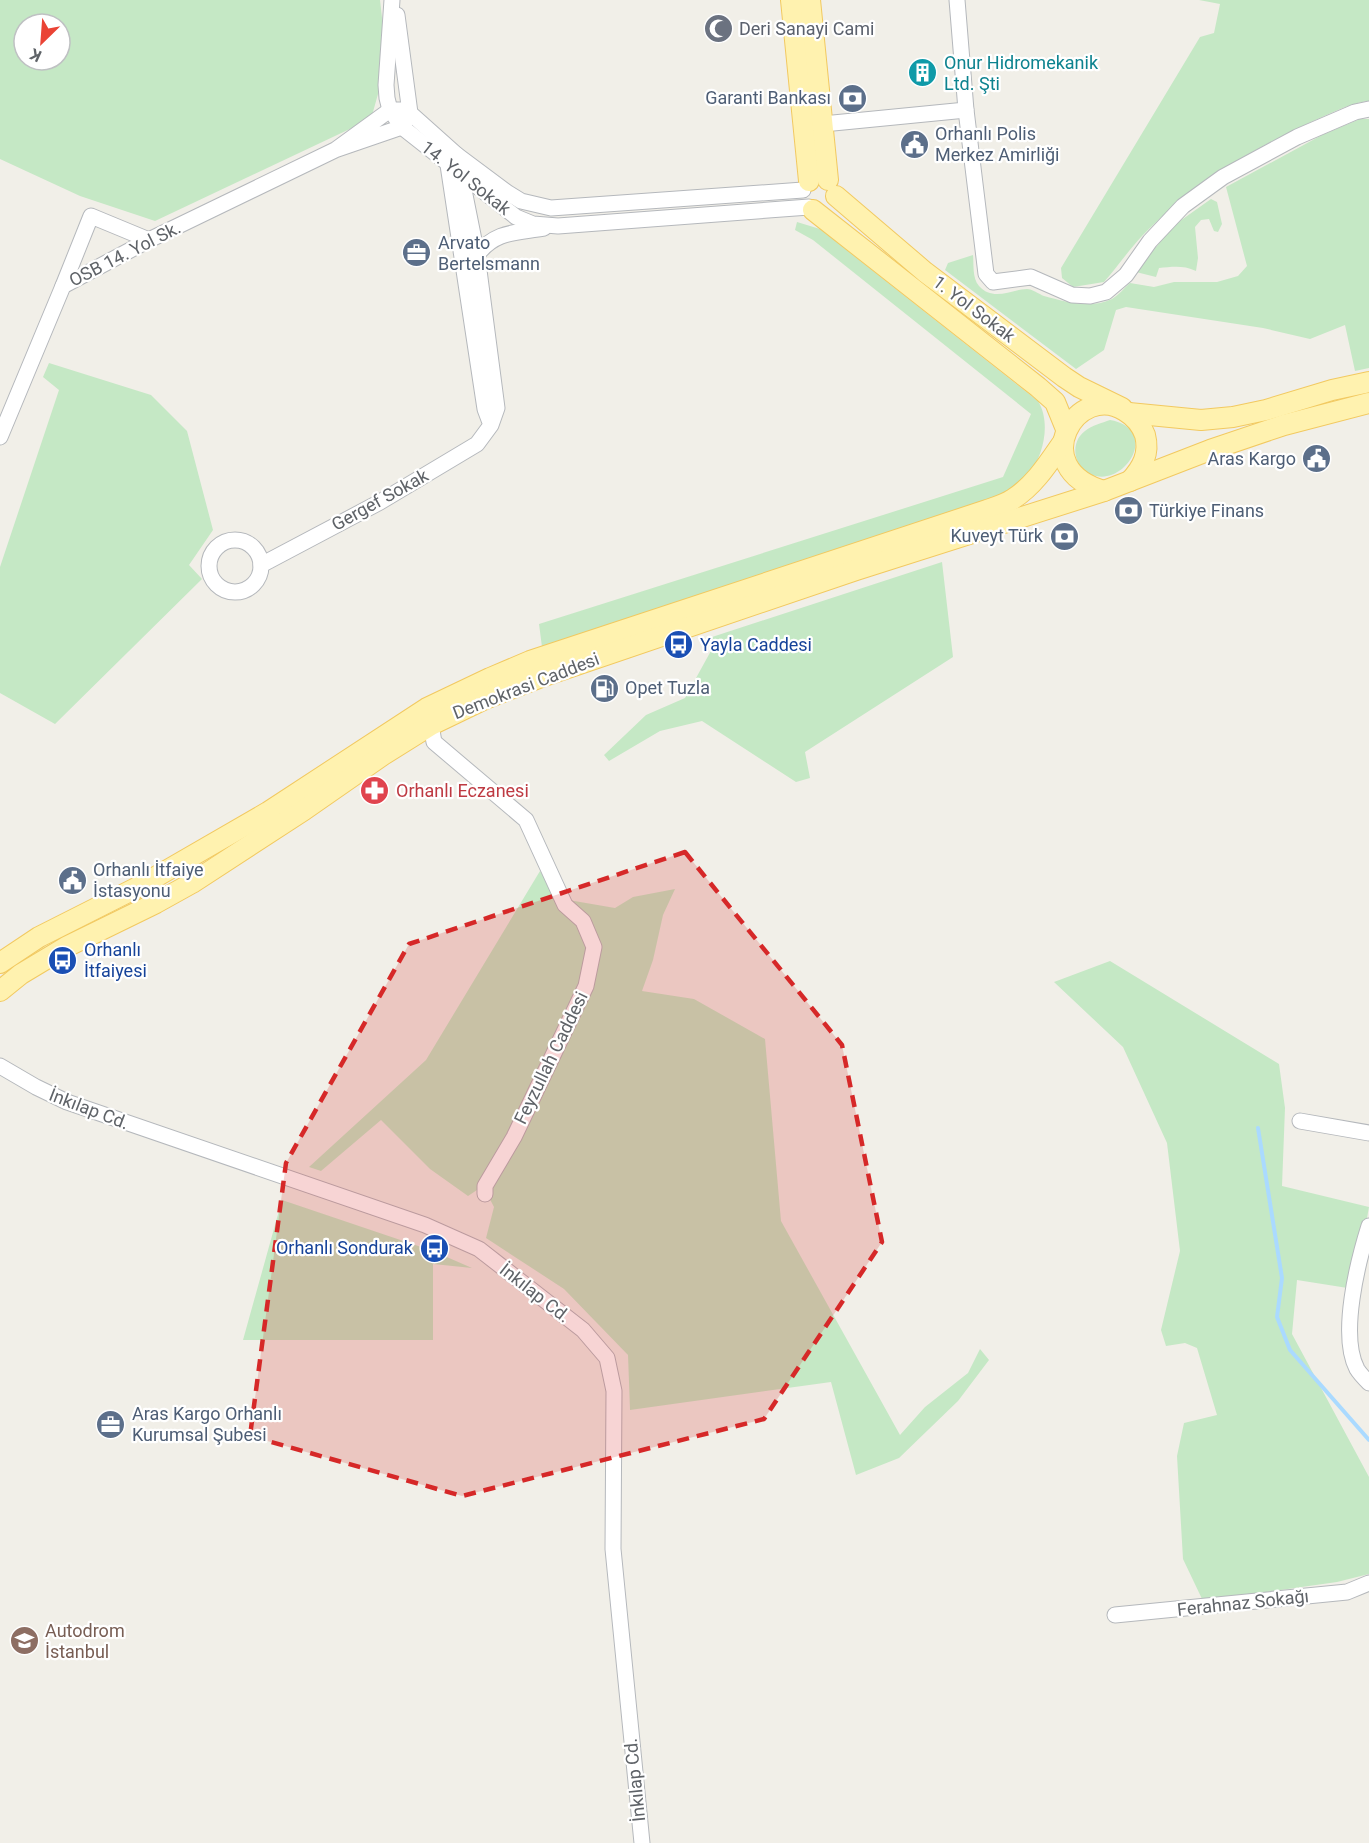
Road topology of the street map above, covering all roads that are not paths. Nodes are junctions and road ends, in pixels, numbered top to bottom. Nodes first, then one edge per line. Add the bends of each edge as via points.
1 (394, 0) edge
2 (792, 0) edge
3 (810, 0) edge
4 (957, 0) edge
5 (390, 110) junction
6 (966, 110) junction
7 (1369, 110) edge
8 (406, 120) junction
9 (823, 124) junction
10 (335, 150) junction
11 (453, 160) junction
12 (463, 177) junction
13 (816, 194) junction
14 (558, 226) junction
15 (149, 240) junction
16 (477, 255) junction
17 (918, 280) junction
18 (63, 286) junction
19 (1369, 382) edge
20 (1369, 403) edge
21 (1125, 411) junction
22 (491, 425) junction
23 (1065, 435) junction
24 (0, 437) edge
25 (1130, 481) junction
26 (1104, 490) junction
27 (261, 565) dead end
28 (431, 725) junction
29 (110, 901) junction
30 (140, 912) junction
31 (0, 963) edge
32 (0, 991) edge
33 (0, 1066) edge
34 (1300, 1121) dead end
35 (1369, 1134) edge
36 (485, 1194) dead end
37 (1369, 1226) edge
38 (1369, 1383) edge
39 (1369, 1583) edge
40 (1115, 1615) dead end
41 (642, 1843) edge

1 - 5 street, 14. Yol Sokak via 386,85
1 - 8 street, 14. Yol Sokak
2 - 13 main road
3 - 9 main road
4 - 6 street
5 - 8 street, 14. Yol Sokak
5 - 10 street
6 - 7 street via 986,274 993,282 1031,277 1072,295 1090,296 1106,292 1126,275 1150,241 1183,206 1223,177 1297,137 1355,112
6 - 9 street
8 - 10 street
8 - 11 street, 14. Yol Sokak
9 - 13 main road
10 - 15 street, OSB 14. Yol Sk.
11 - 12 street
11 - 13 street, 14. Yol Sokak via 521,201 551,208
11 - 22 street via 485,409
12 - 14 street, 14. Yol Sokak via 516,217 533,224
12 - 16 street
13 - 14 street, 14. Yol Sokak
13 - 17 main road, 1. Yol Sokak
14 - 16 street via 501,236 485,244
15 - 18 street, OSB 14. Yol Sk.
15 - 18 street via 91,216
16 - 22 street via 497,408
17 - 21 main road, 1. Yol Sokak via 1079,387
17 - 23 main road, 1. Yol Sokak via 1055,402
18 - 24 street, OSB 14. Yol Sk.
19 - 21 main road via 1233,417 1201,420
20 - 25 main road via 1194,455
21 - 23 main road via 1109,405 1084,410 1074,418
21 - 25 main road via 1143,429 1147,442 1146,457
22 - 27 street, Gergef Sokak via 477,444 380,502
23 - 26 main road via 1064,456 1069,470 1079,480
23 - 29 main road, Demokrasi Caddesi via 1045,469 1013,500 530,662 427,708 268,812
25 - 26 main road
26 - 28 main road, Demokrasi Caddesi via 555,673 485,699
28 - 30 main road, Demokrasi Caddesi via 192,883
28 - 36 street, Feyzullah Caddesi via 434,742 526,820 566,905 583,921 594,947 586,986 485,1186
29 - 30 main road
29 - 31 main road, Demokrasi Caddesi via 39,937
30 - 32 main road, Demokrasi Caddesi via 66,947
33 - 41 street, İnkılap Cd. via 67,1102 425,1225 479,1249 583,1330 608,1358 614,1391 613,1549
34 - 35 street
37 - 38 street via 1352,1295 1350,1348 1357,1369
39 - 40 street, Ferahnaz Sokağı via 1347,1592

